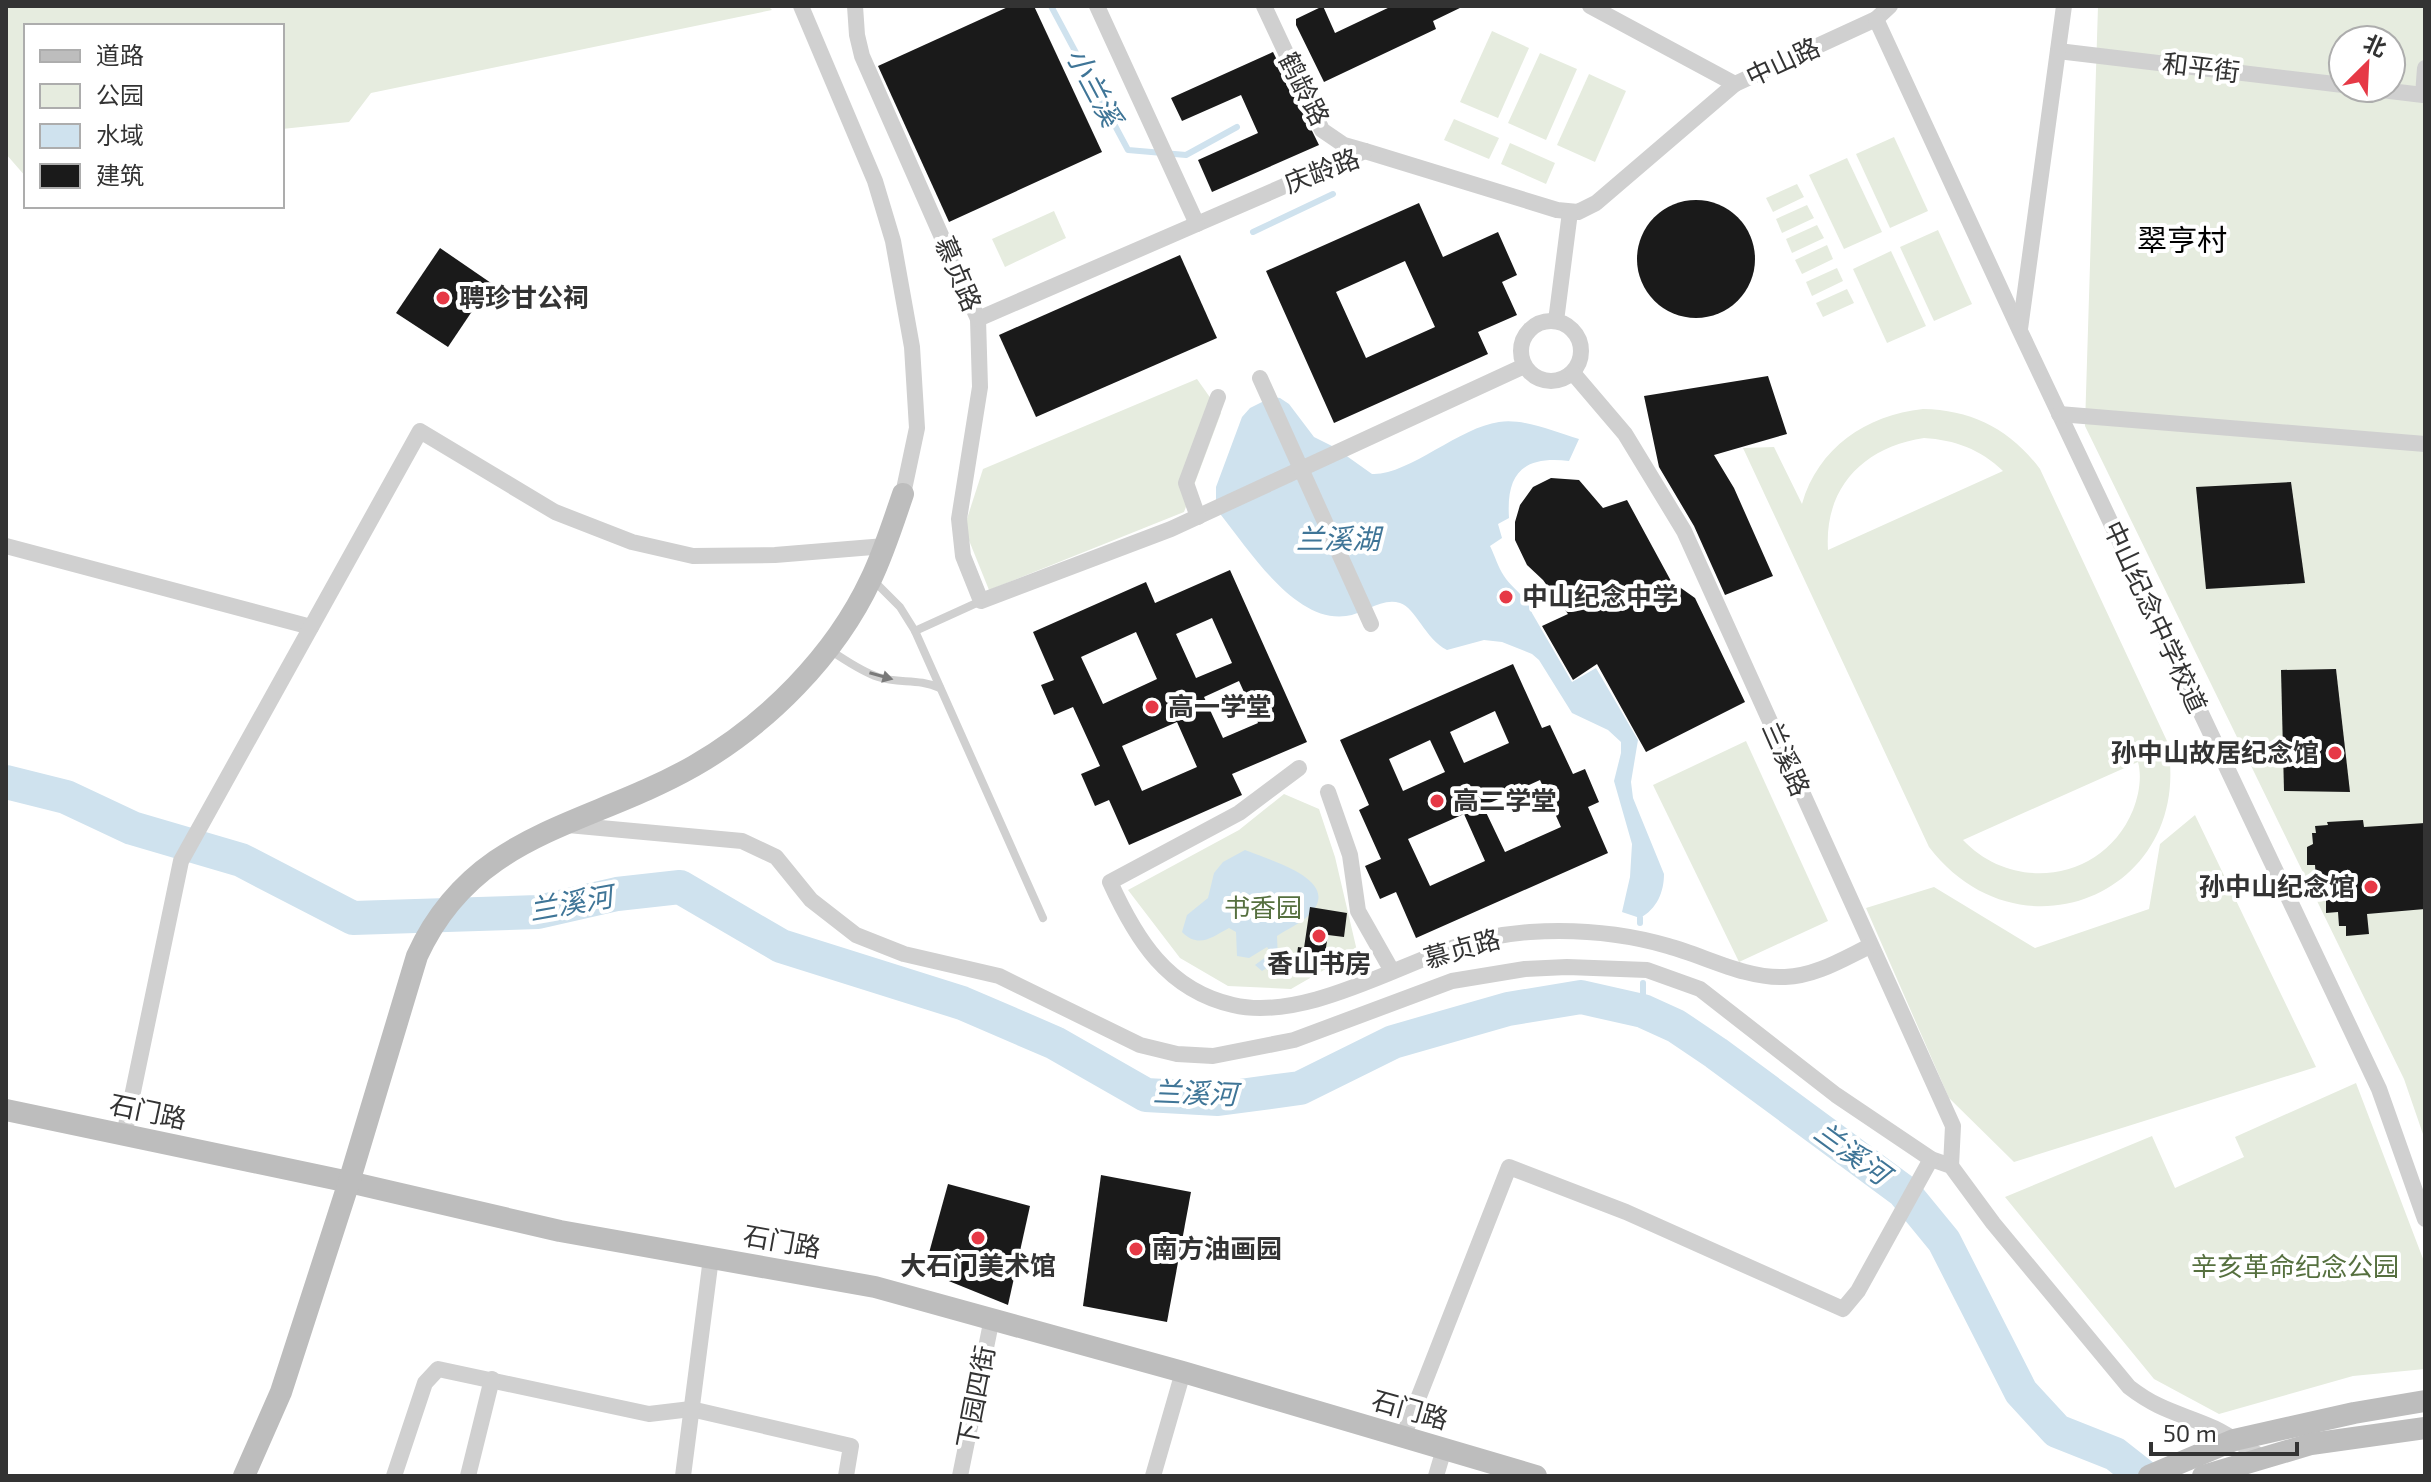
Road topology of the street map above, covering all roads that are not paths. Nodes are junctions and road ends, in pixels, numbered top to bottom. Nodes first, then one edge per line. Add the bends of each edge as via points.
1 (801, 6) edge
2 (855, 6) edge
3 (1097, 6) edge
4 (1264, 6) edge
5 (1590, 6) edge
6 (1890, 6) edge
7 (2064, 6) edge
8 (1876, 19) junction
9 (2058, 51) junction
10 (2425, 68) edge
11 (2327, 83) edge
12 (1735, 84) junction
13 (2423, 95) edge
14 (1365, 151) junction
15 (1570, 212) junction
16 (1197, 224) junction
17 (978, 319) junction
18 (1556, 321) junction
19 (2020, 331) junction
20 (1524, 366) junction
21 (1573, 373) junction
22 (1263, 386) dead end
23 (1218, 397) dead end
24 (2059, 414) junction
25 (2425, 444) edge
26 (1301, 469) junction
27 (903, 494) joint
28 (1198, 517) junction
29 (6, 546) edge
30 (885, 546) junction
31 (872, 578) junction
32 (981, 601) junction
33 (1370, 621) dead end
34 (311, 627) junction
35 (915, 631) junction
36 (827, 649) junction
37 (940, 688) junction
38 (1299, 768) dead end
39 (1328, 792) dead end
40 (562, 825) junction
41 (1043, 918) dead end
42 (1870, 946) junction
43 (1392, 971) junction
44 (6, 1110) edge
45 (124, 1135) junction
46 (1931, 1159) junction
47 (1951, 1166) junction
48 (349, 1182) junction
49 (2425, 1219) edge
50 (711, 1258) junction
51 (992, 1318) junction
52 (1183, 1372) junction
53 (492, 1379) junction
54 (2425, 1401) edge
55 (691, 1409) junction
56 (2425, 1428) edge
57 (1403, 1437) junction
58 (2234, 1440) junction
59 (1444, 1449) junction
60 (2263, 1458) junction
61 (244, 1476) edge
62 (394, 1476) edge
63 (468, 1476) edge
64 (683, 1476) edge
65 (846, 1476) edge
66 (960, 1476) edge
67 (1153, 1476) edge
68 (1436, 1476) edge
69 (1536, 1476) edge
70 (2149, 1476) edge
71 (2203, 1476) edge

1 - 27 street via 875,181 893,241 912,347 917,428
2 - 17 street, 慕贞路 via 862,56
3 - 16 street
4 - 14 street, 鹤龄路 via 1322,130
5 - 12 street, 中山路
6 - 8 street, 中山路
7 - 9 street
8 - 12 street, 中山路
8 - 19 street, 中山纪念中学校道
9 - 11 street, 和平街
9 - 19 street
10 - 13 street
12 - 15 street via 1607,195
14 - 15 street, 庆龄路
14 - 16 street, 庆龄路
15 - 18 street
16 - 17 street, 庆龄路
17 - 32 street, 慕贞路 via 980,387 959,519 963,556
18 - 20 street via 1529,330 1521,347
18 - 21 street via 1573,330 1582,347
19 - 24 street, 中山纪念中学校道
20 - 21 street via 1546,382
20 - 26 street
21 - 42 street, 兰溪路 via 1625,434 1684,531
22 - 26 street
23 - 28 street via 1186,483
24 - 25 street
24 - 49 street, 中山纪念中学校道 via 2379,1089
26 - 28 street
26 - 33 street
27 - 30 street
28 - 32 street
29 - 34 street
30 - 31 street
30 - 34 street via 693,556 632,542 555,512 420,431
31 - 35 lane
31 - 36 street
32 - 35 lane
34 - 45 street via 181,861
35 - 37 lane
36 -> 37 lane via 879,677
36 - 40 street via 759,720 705,759
37 - 41 lane
38 - 43 street, 慕贞路 via 1239,813 1110,882 1156,961 1213,1000 1256,1010 1286,1007
39 - 43 street via 1350,855 1358,911
40 - 46 street via 742,841 776,857 811,900 856,935 904,954 999,976 1140,1045 1177,1054 1213,1056 1294,1040 1452,981 1553,968 1647,970 1700,989 1836,1095
40 - 48 street via 504,855 462,887 429,930
42 - 43 street, 慕贞路 via 1815,972 1782,977 1628,937 1551,931 1481,939
42 - 47 street, 兰溪路 via 1953,1126
44 - 45 street, 石门路
45 - 48 street, 石门路
46 - 47 street
46 - 57 street via 1843,1309 1626,1212 1509,1167
47 - 58 street via 2129,1387 2170,1413
48 - 50 street, 石门路 via 560,1231
48 - 61 street via 281,1392
50 - 51 street, 石门路 via 875,1287
50 - 55 street
51 - 52 street, 石门路
51 - 66 street, 下园四街
52 - 57 street, 石门路
52 - 67 street
53 - 55 street via 649,1414
53 - 62 street via 438,1369 425,1383
53 - 63 street
54 - 58 street
55 - 64 street
55 - 65 street via 851,1446
56 - 60 street via 2311,1444
57 - 59 street, 石门路
58 - 60 street
58 - 70 street
59 - 68 street
59 - 69 street, 石门路
60 - 71 street

